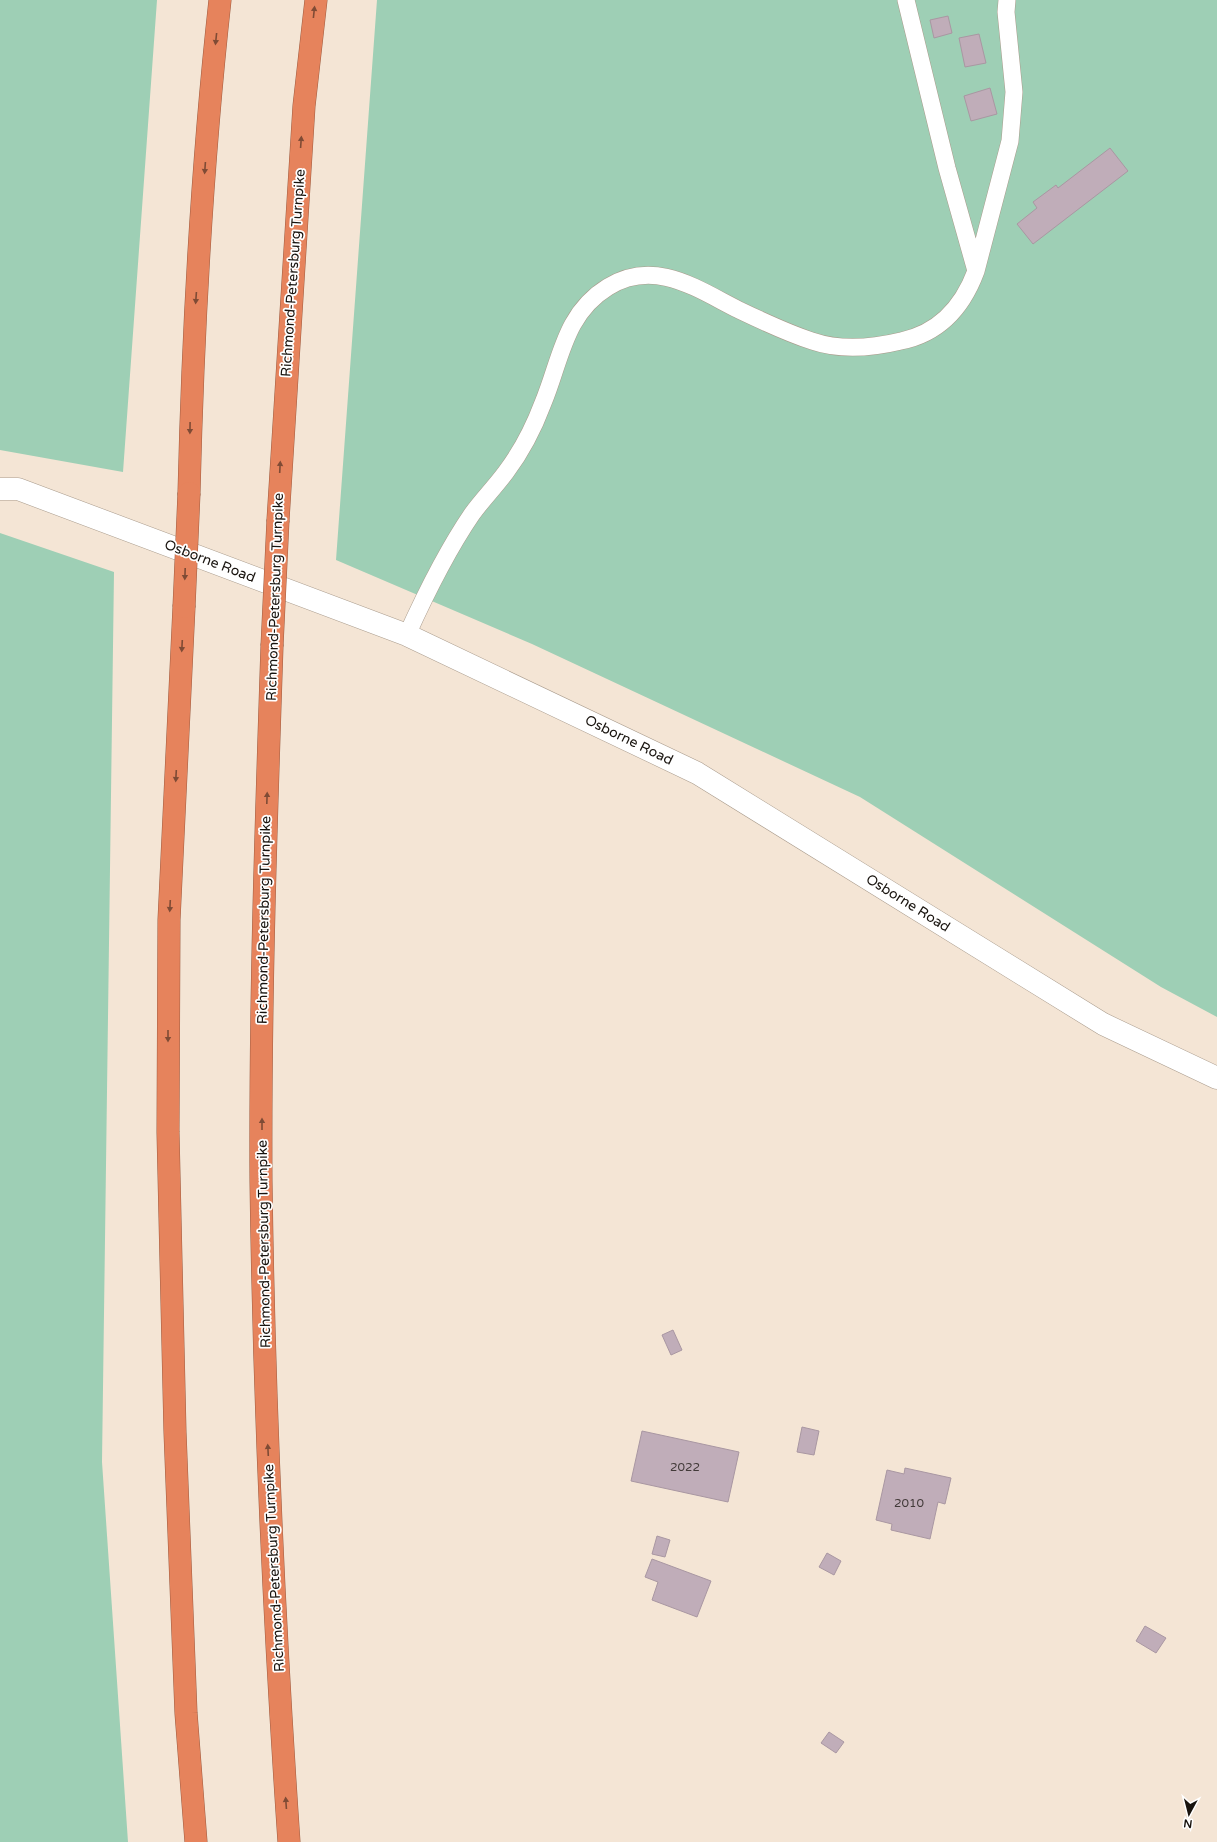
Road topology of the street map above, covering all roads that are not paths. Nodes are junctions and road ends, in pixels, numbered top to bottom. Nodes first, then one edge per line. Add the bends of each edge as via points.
1 (220, 0) edge
2 (316, 0) edge
3 (906, 0) edge
4 (1007, 0) edge
5 (976, 271) junction
6 (0, 489) edge
7 (407, 635) junction
8 (1217, 1078) edge
9 (196, 1842) edge
10 (289, 1842) edge

1 -> 9 highway, bridge via 192,362 189,493 169,920 168,1132 175,1440 186,1713
10 -> 2 highway, Richmond-Petersburg Turnpike, bridge via 267,1417 261,1180 263,881 278,520 304,106
3 - 5 lane via 947,168
4 - 5 lane via 1014,92 1010,141
5 - 7 lane via 969,290 936,327 910,340 875,347 840,348 813,341 745,313 680,280 654,275 628,277 608,287 584,307 567,333 535,423 507,471 472,514 436,572
6 - 7 street, Osborne Road via 18,489
7 - 8 street, Osborne Road via 698,773 1103,1024

